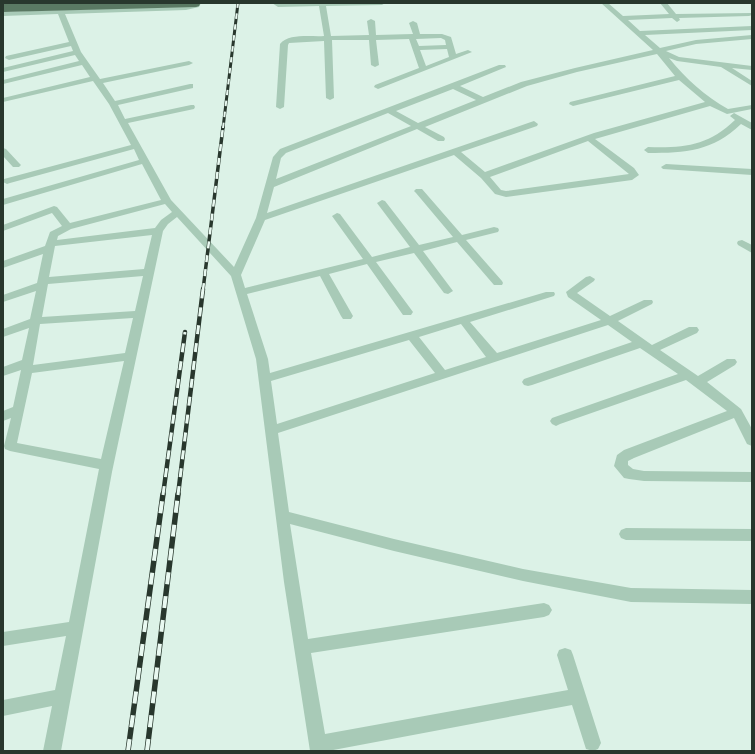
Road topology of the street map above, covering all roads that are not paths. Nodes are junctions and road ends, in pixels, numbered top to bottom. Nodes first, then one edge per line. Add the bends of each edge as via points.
1 (34, 3) edge
2 (60, 3) edge
3 (197, 3) edge
4 (275, 3) edge
5 (382, 3) edge
6 (604, 3) edge
7 (663, 3) edge
8 (3, 4) edge
9 (322, 5) junction
10 (3, 8) edge
11 (61, 13) junction
12 (3, 14) edge
13 (749, 14) dead end
14 (674, 16) junction
15 (621, 18) junction
16 (371, 21) dead end
17 (413, 23) dead end
18 (752, 28) edge
19 (686, 32) junction
20 (638, 33) junction
21 (415, 36) junction
22 (372, 37) junction
23 (752, 37) edge
24 (328, 38) junction
25 (696, 42) junction
26 (73, 43) junction
27 (450, 47) junction
28 (416, 48) junction
29 (659, 51) junction
30 (77, 52) junction
31 (468, 52) dead end
32 (9, 58) dead end
33 (453, 58) junction
34 (83, 62) junction
35 (189, 63) dead end
36 (721, 64) junction
37 (376, 65) dead end
38 (502, 68) dead end
39 (752, 68) edge
40 (423, 69) junction
41 (3, 70) edge
42 (680, 77) junction
43 (96, 80) junction
44 (3, 82) edge
45 (752, 84) edge
46 (190, 86) dead end
47 (454, 86) junction
48 (378, 87) dead end
49 (330, 98) dead end
50 (3, 100) edge
51 (482, 100) junction
52 (711, 103) junction
53 (113, 104) junction
54 (573, 104) dead end
55 (191, 107) dead end
56 (280, 107) dead end
57 (752, 107) edge
58 (390, 111) junction
59 (727, 112) junction
60 (740, 120) junction
61 (123, 122) junction
62 (534, 124) dead end
63 (418, 126) junction
64 (752, 127) edge
65 (589, 138) junction
66 (441, 139) dead end
67 (136, 146) junction
68 (648, 150) dead end
69 (3, 151) edge
70 (456, 152) junction
71 (144, 161) junction
72 (16, 165) dead end
73 (666, 167) dead end
74 (52, 169) junction
75 (752, 172) edge
76 (484, 176) junction
77 (7, 181) dead end
78 (64, 184) junction
79 (270, 184) junction
80 (419, 191) dead end
81 (167, 201) junction
82 (3, 202) edge
83 (382, 203) dead end
84 (178, 212) junction
85 (111, 216) junction
86 (337, 216) dead end
87 (261, 218) junction
88 (68, 227) junction
89 (3, 228) edge
90 (494, 230) dead end
91 (158, 231) junction
92 (109, 237) junction
93 (459, 239) junction
94 (742, 243) dead end
95 (50, 246) junction
96 (416, 249) junction
97 (752, 250) edge
98 (370, 260) junction
99 (3, 264) edge
100 (149, 272) junction
101 (322, 272) junction
102 (236, 274) junction
103 (590, 279) dead end
104 (43, 283) junction
105 (498, 283) dead end
106 (448, 291) dead end
107 (241, 292) junction
108 (550, 294) dead end
109 (3, 299) edge
110 (648, 302) dead end
111 (407, 312) dead end
112 (140, 314) junction
113 (347, 316) dead end
114 (463, 320) junction
115 (36, 321) junction
116 (610, 321) junction
117 (693, 330) dead end
118 (3, 334) edge
119 (411, 336) junction
120 (641, 343) junction
121 (651, 350) junction
122 (131, 356) junction
123 (494, 358) junction
124 (730, 362) dead end
125 (27, 366) junction
126 (3, 372) edge
127 (443, 375) junction
128 (688, 375) junction
129 (265, 379) junction
130 (528, 382) dead end
131 (698, 382) junction
132 (19, 410) junction
133 (737, 412) junction
134 (3, 416) edge
135 (556, 421) dead end
136 (272, 430) junction
137 (752, 441) edge
138 (106, 465) junction
139 (752, 477) edge
140 (283, 516) junction
141 (626, 534) dead end
142 (752, 535) edge
143 (752, 597) edge
144 (544, 610) dead end
145 (75, 628) junction
146 (3, 639) edge
147 (302, 647) junction
148 (565, 655) dead end
149 (63, 696) junction
150 (577, 696) junction
151 (3, 708) edge
152 (592, 743) dead end
153 (318, 748) edge
154 (52, 751) edge

1 - 8 main road
2 - 11 street
3 - 10 main road, bridge
3 - 11 street via 197,6 186,8
4 - 9 street
5 - 9 street
6 - 15 street
7 - 14 street
9 - 24 street
11 - 12 street
11 - 26 street
13 - 14 street
14 - 15 street
14 - 19 street
15 - 20 street
16 - 22 street
17 - 21 street
18 - 19 street
19 - 20 street
19 - 25 street
20 - 29 street
21 - 22 street
21 - 27 street via 445,37
21 - 28 street
22 - 24 street
22 - 37 street
23 - 25 street
24 - 49 street
24 - 56 street via 285,42
25 - 29 street
26 - 30 street
26 - 32 street
27 - 28 street
27 - 33 street
28 - 40 street
29 - 36 street via 677,59
29 - 42 street
29 - 51 street via 524,84
30 - 34 street
30 - 41 street
31 - 33 street
33 - 40 street
34 - 43 street
34 - 44 street
35 - 43 street
36 - 39 street
36 - 45 street
38 - 47 street
40 - 48 street
42 - 52 street
42 - 54 street
43 - 50 street
43 - 53 street
46 - 53 street
47 - 51 street
47 - 58 street
51 - 63 street
52 - 59 street
52 - 65 street
53 - 61 street
55 - 61 street
57 - 59 street
58 - 63 street
58 - 79 street via 283,151 277,157
59 - 60 street
60 - 64 street
60 - 68 street via 729,132 706,144 688,149
61 - 67 street
62 - 70 street
63 - 66 street
63 - 79 street
65 - 76 street
65 - 76 street via 634,175 629,178 506,194 498,192
67 - 71 street
67 - 74 street
69 - 72 street
70 - 76 street
70 - 87 street
71 - 78 street
71 - 81 street
73 - 75 street
74 - 77 street
74 - 78 street
78 - 82 street
79 - 87 street
80 - 93 street
81 - 84 street
81 - 85 street
83 - 96 street
84 - 91 street via 164,222
84 - 102 street
85 - 88 street
85 - 92 street
86 - 98 street
87 - 102 street
88 - 89 street via 54,209
88 - 95 street via 54,234
90 - 93 street
91 - 92 street
91 - 100 street
92 - 95 street
93 - 96 street
93 - 105 street
94 - 97 street
95 - 99 street
95 - 104 street
96 - 98 street
96 - 106 street
98 - 101 street
98 - 111 street
100 - 104 street
100 - 112 street
101 - 107 street
101 - 113 street
102 - 107 street
103 - 116 street via 571,293
104 - 109 street
104 - 115 street
107 - 129 street via 262,358
108 - 114 street
110 - 116 street
112 - 115 street
112 - 122 street
114 - 119 street
114 - 123 street
115 - 118 street
115 - 125 street
116 - 120 street
116 - 123 street
117 - 121 street
119 - 127 street
119 - 129 street
120 - 121 street
120 - 130 street
121 - 128 street
122 - 125 street
122 - 138 street
123 - 127 street
124 - 131 street
125 - 126 street
125 - 132 street
127 - 136 street
128 - 131 street
128 - 135 street
129 - 136 street
131 - 133 street
132 - 134 street
132 - 138 street via 10,446
133 - 137 street
133 - 139 street via 629,454 622,459 621,466 630,474 644,476
136 - 140 street
138 - 145 street
140 - 143 street via 523,575 631,595
140 - 147 street
141 - 142 street
144 - 147 street
145 - 146 street
145 - 149 street
147 - 153 street
148 - 150 street
149 - 151 street
149 - 154 street
150 - 152 street
150 - 153 street

